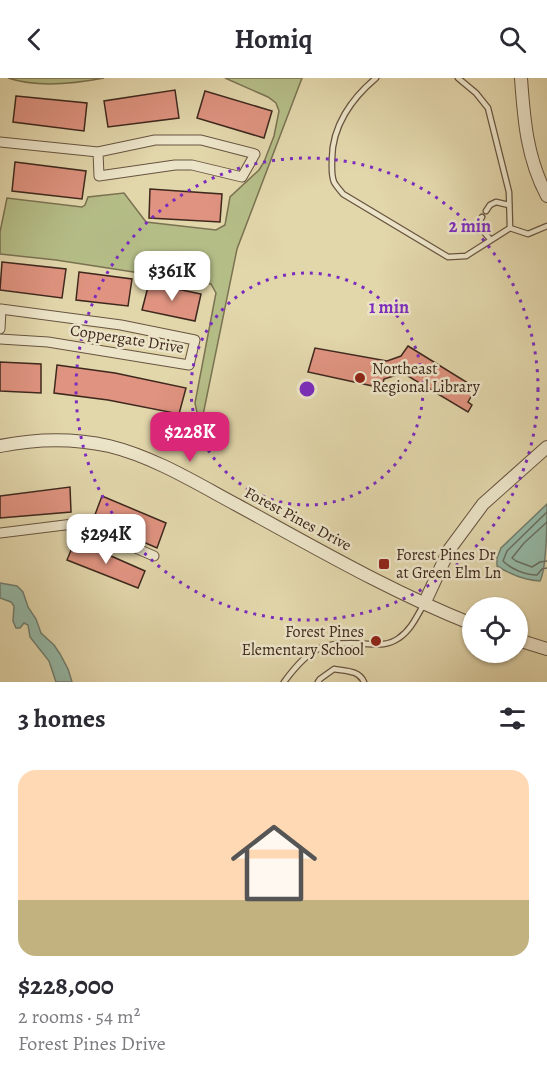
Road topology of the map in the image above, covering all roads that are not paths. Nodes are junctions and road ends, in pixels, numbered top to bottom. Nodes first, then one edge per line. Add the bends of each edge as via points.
1 (376, 78) edge
2 (458, 78) edge
3 (521, 78) edge
4 (0, 142) edge
5 (98, 152) junction
6 (547, 196) edge
7 (509, 205) junction
8 (486, 211) dead end
9 (482, 217) dead end
10 (547, 226) edge
11 (510, 228) junction
12 (490, 239) junction
13 (0, 329) edge
14 (0, 339) edge
15 (0, 446) edge
16 (547, 447) edge
17 (0, 533) edge
18 (154, 556) dead end
19 (424, 604) junction
20 (462, 620) edge
21 (528, 643) edge
22 (547, 649) edge
23 (284, 682) edge
24 (318, 682) edge
25 (364, 682) edge

1 - 12 lane via 360,91 335,131 334,183 343,194 448,257 466,256
2 - 7 lane via 488,108
3 - 6 street via 527,140
4 - 5 street
5 - 5 street via 99,176 192,165 242,177 255,154 201,140 155,140
7 - 8 lane via 496,202
7 - 11 lane
9 - 12 lane via 480,227
10 - 11 lane via 528,234
11 - 12 lane
13 - 14 street, Coppergate Drive via 2,309 121,325 195,340 189,365 110,350
15 - 19 street, Forest Pines Drive via 62,440 108,446 143,457
16 - 19 street via 483,504 449,550
17 - 18 street via 73,524
19 - 20 street, Forest Pines Drive
19 - 23 lane via 400,638 385,645 335,642 324,646 302,658
21 - 22 street
24 - 25 lane via 334,669 354,672

